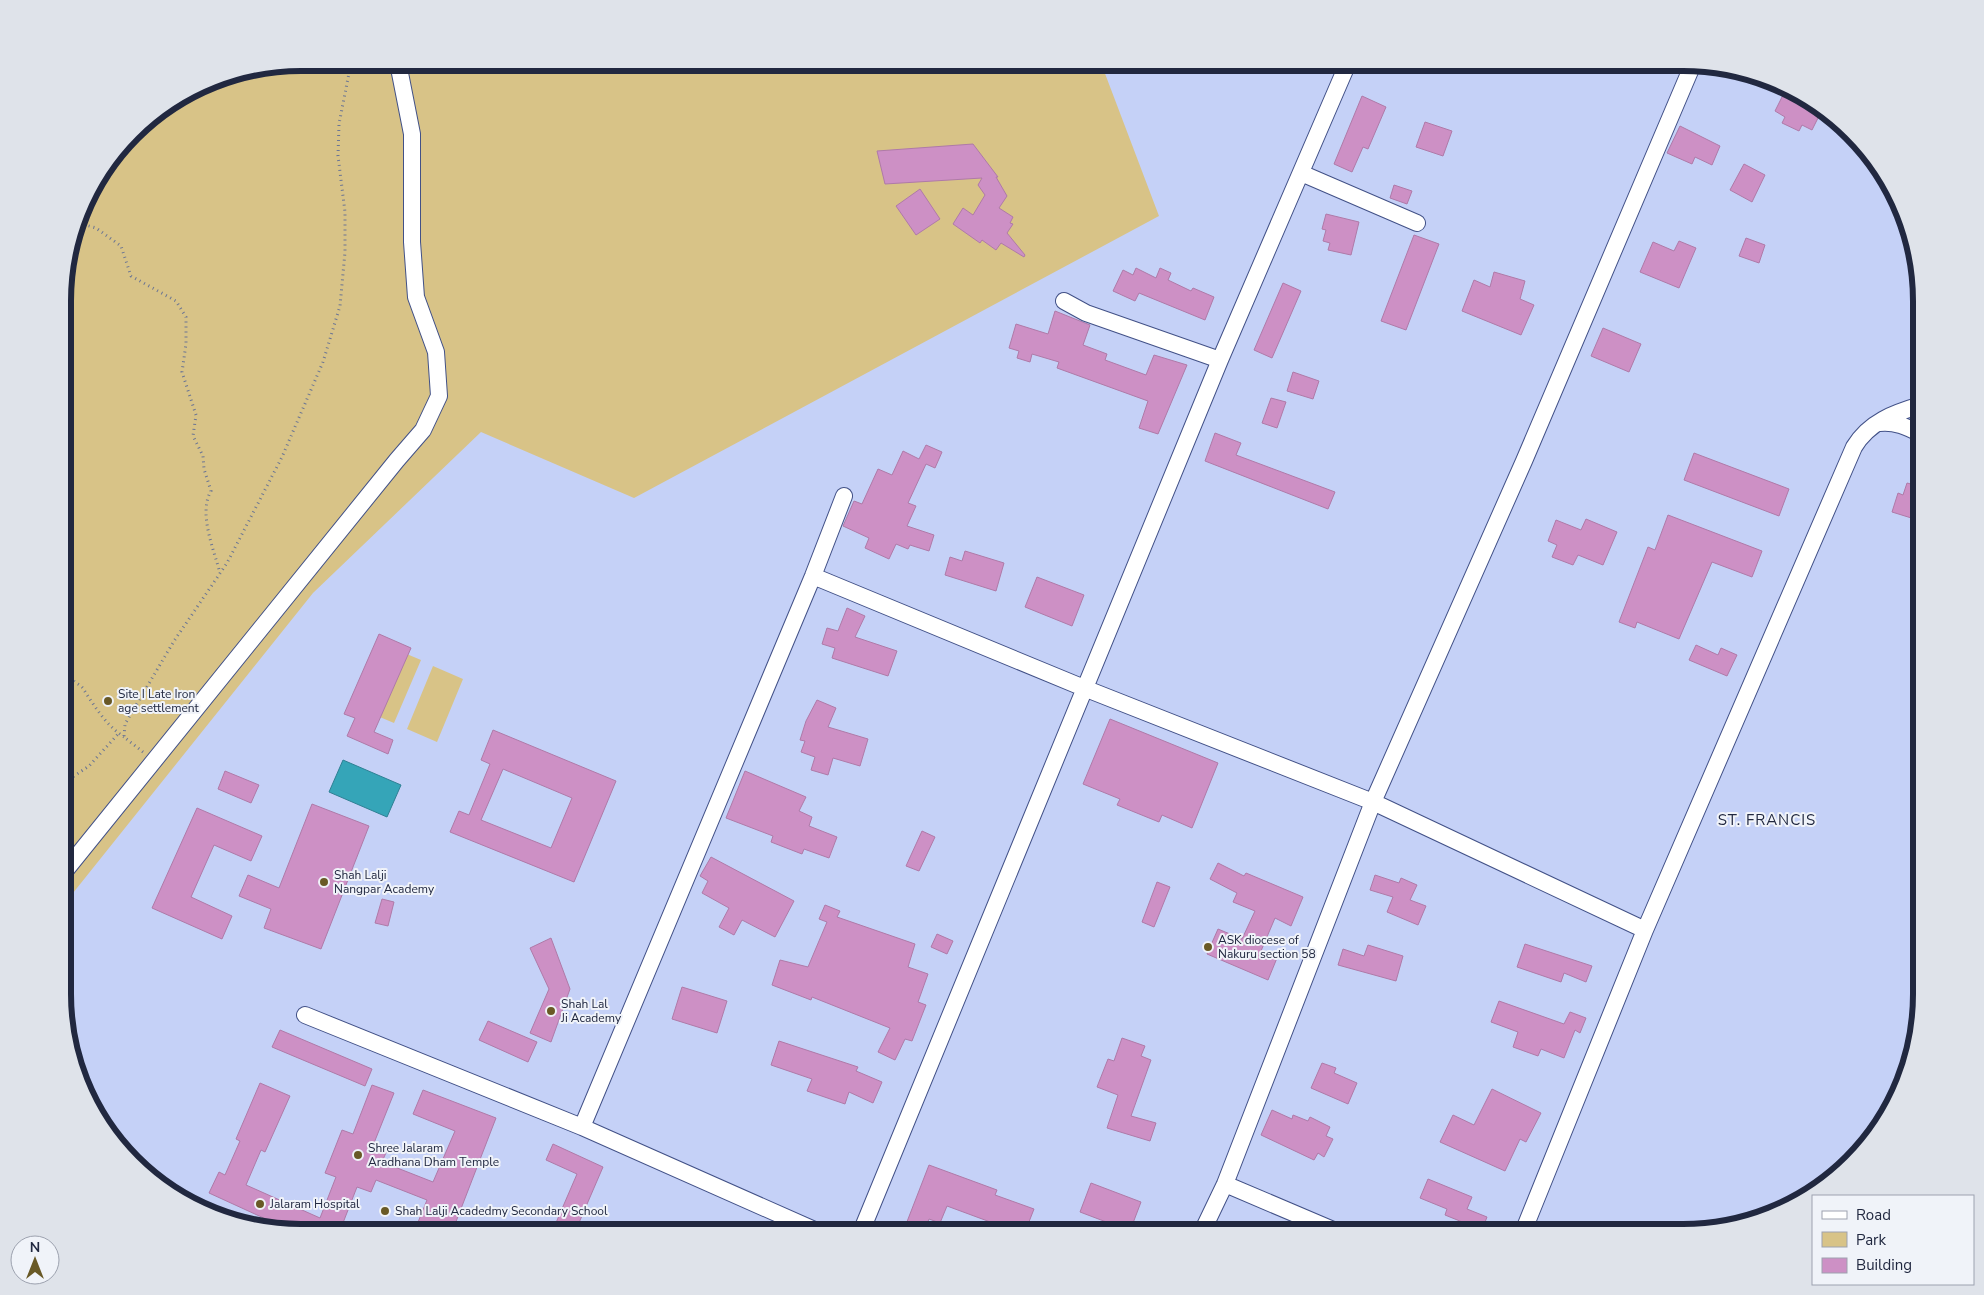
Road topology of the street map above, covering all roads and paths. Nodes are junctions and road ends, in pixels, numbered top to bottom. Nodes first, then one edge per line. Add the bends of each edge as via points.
1 (349, 71) edge
2 (400, 71) edge
3 (1344, 71) edge
4 (1690, 72) edge
5 (1301, 173) junction
6 (1417, 223) dead end
7 (84, 225) edge
8 (1064, 300) dead end
9 (1220, 360) junction
10 (1913, 407) edge
11 (1877, 424) junction
12 (1913, 431) edge
13 (844, 496) dead end
14 (220, 574) junction
15 (813, 576) junction
16 (71, 674) edge
17 (1084, 688) junction
18 (119, 733) junction
19 (124, 737) junction
20 (153, 762) junction
21 (71, 778) edge
22 (1373, 802) junction
23 (71, 862) edge
24 (1645, 930) junction
25 (305, 1015) dead end
26 (582, 1127) junction
27 (1225, 1184) junction
28 (801, 1224) edge
29 (864, 1224) edge
30 (1206, 1224) edge
31 (1319, 1224) edge
32 (1526, 1224) edge

1 - 14 path via 338,148 345,212 340,306 323,362 282,458
2 - 20 street via 412,134 412,242 416,297 436,352 438,396 424,430
3 - 5 street
4 - 22 street via 1524,461
5 - 6 street
5 - 9 street
7 - 14 path via 96,228 122,246 131,276 176,301 186,317 182,372 196,415 193,436 203,456 211,491 206,499 206,519
8 - 9 street via 1086,313
9 - 17 street
10 - 11 street
11 - 12 street via 1890,422
11 - 24 street via 1864,431 1854,446
13 - 15 street
14 - 19 path via 174,641 125,724
15 - 17 street
15 - 26 street
16 - 18 path via 74,682 84,688 89,702
17 - 22 street
17 - 29 street
18 - 19 path
18 - 21 path via 89,766
19 - 20 path
20 - 23 street
22 - 24 street
22 - 27 street
24 - 32 street
25 - 26 street
26 - 28 street
27 - 30 street
27 - 31 street

